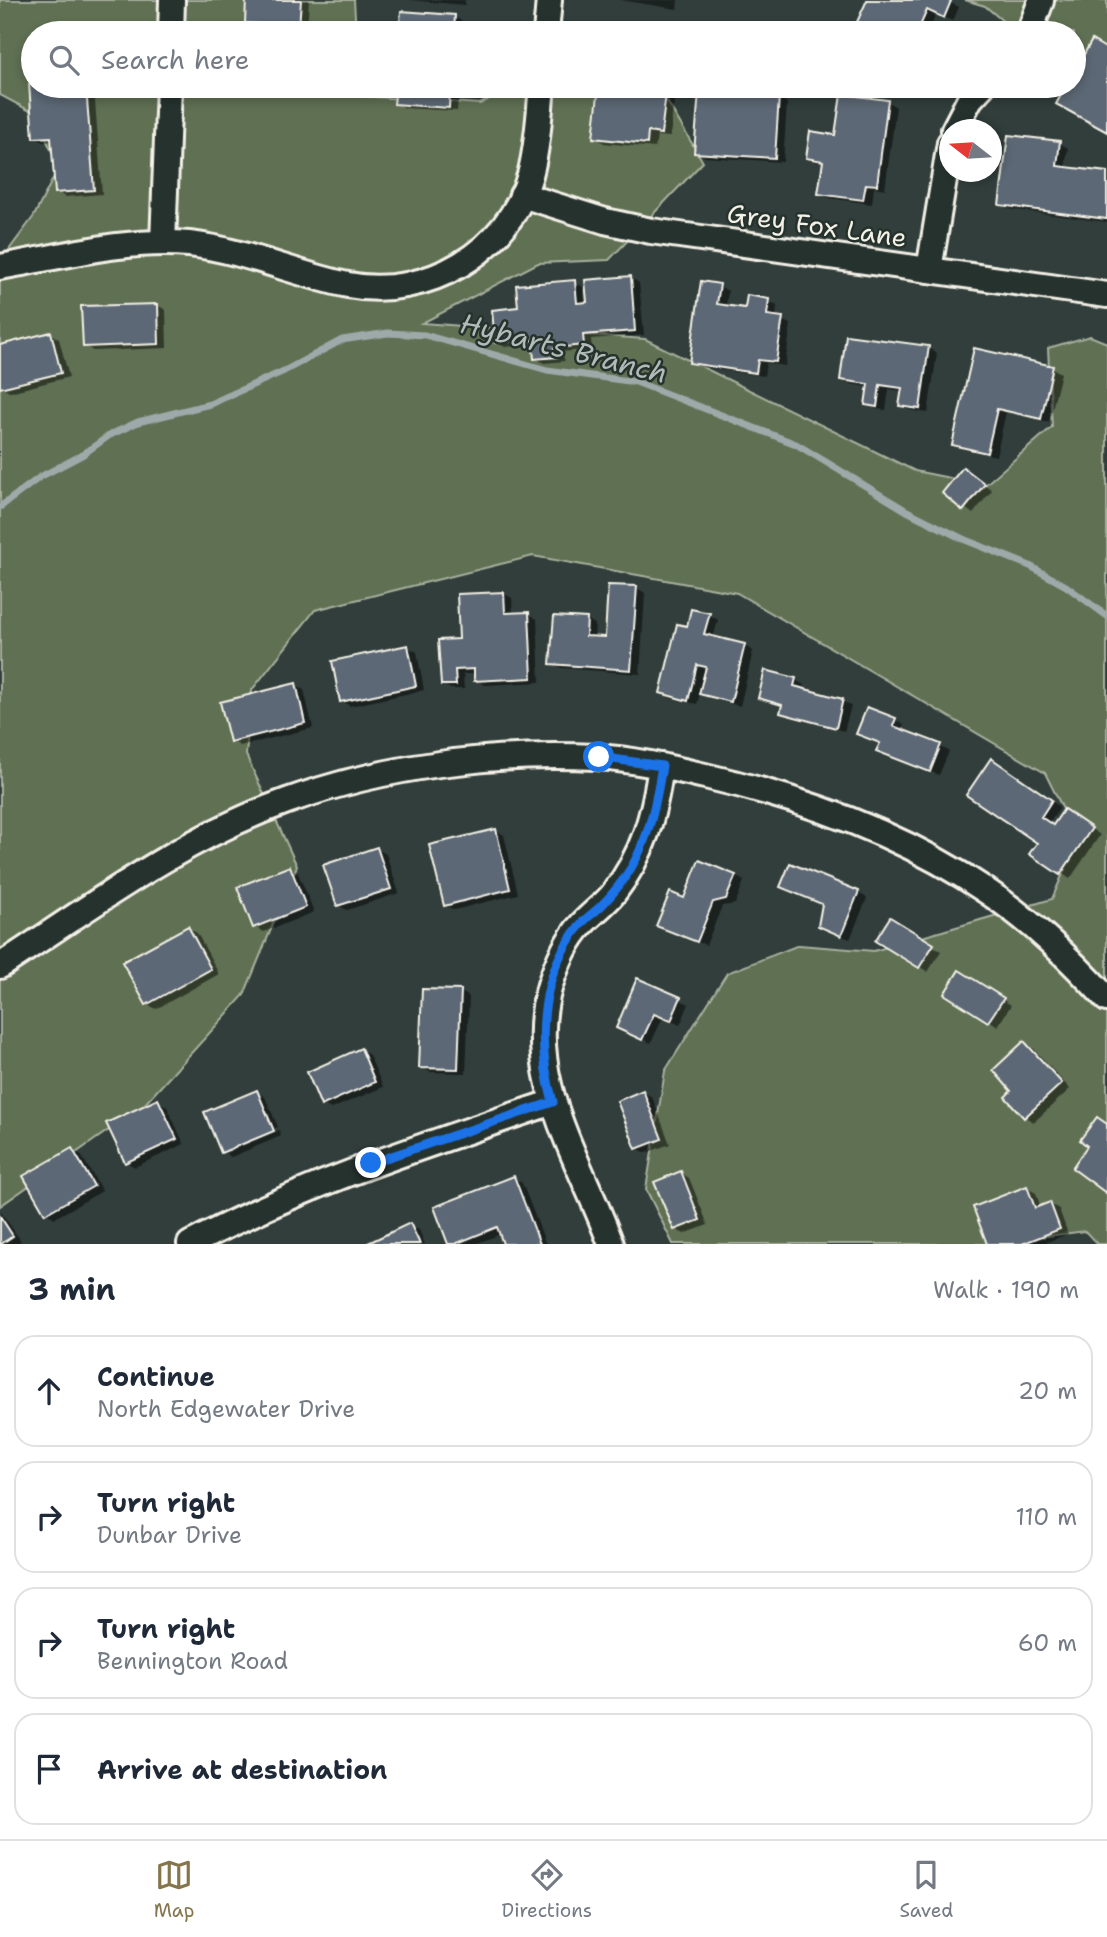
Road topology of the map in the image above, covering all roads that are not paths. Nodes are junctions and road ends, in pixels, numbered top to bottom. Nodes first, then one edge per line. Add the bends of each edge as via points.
1 (172, 0) edge
2 (549, 0) edge
3 (1041, 1) edge
4 (171, 21) edge
5 (547, 21) edge
6 (1034, 21) edge
7 (169, 98) edge
8 (540, 98) edge
9 (971, 98) edge
10 (960, 119) edge
11 (944, 182) edge
12 (522, 195) junction
13 (163, 243) junction
14 (0, 267) edge
15 (929, 270) junction
16 (1107, 295) edge
17 (662, 766) junction
18 (0, 967) edge
19 (1107, 999) edge
20 (553, 1102) junction
21 (190, 1244) edge
22 (611, 1244) edge

1 - 4 street
2 - 5 street
3 - 6 street
7 - 13 street
8 - 12 street via 536,146
9 - 10 street
11 - 15 street
12 - 13 street via 485,247 446,274 416,283 350,285 204,247
12 - 15 street, Grey Fox Lane via 651,231
13 - 14 street via 131,244
15 - 16 street, Grey Fox Lane
17 - 18 street via 599,757 510,758 410,769 332,786 228,825 173,854
17 - 19 street via 759,789 834,814 935,859 1027,921
17 - 20 street via 655,809 631,868 581,924 556,965 542,1026 543,1058
20 - 21 street via 371,1163
20 - 22 street

